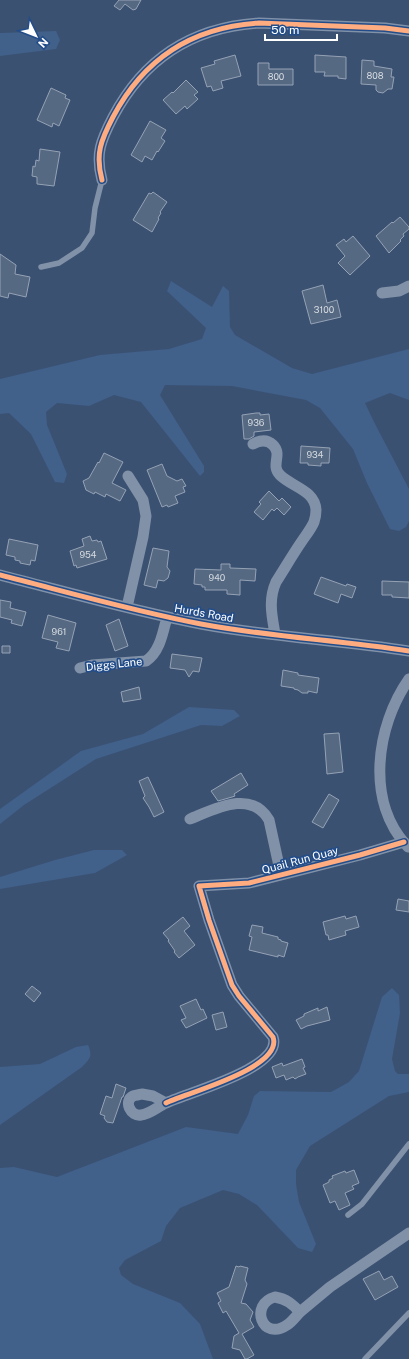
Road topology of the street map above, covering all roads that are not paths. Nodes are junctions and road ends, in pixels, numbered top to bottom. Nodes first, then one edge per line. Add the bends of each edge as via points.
1 (409, 31) edge
2 (102, 180) joint
3 (41, 268) dead end
4 (409, 286) edge
5 (382, 293) dead end
6 (253, 444) dead end
7 (128, 476) dead end
8 (0, 575) edge
9 (127, 607) junction
10 (168, 617) junction
11 (275, 634) junction
12 (409, 651) edge
13 (80, 668) dead end
14 (409, 679) edge
15 (190, 819) dead end
16 (406, 844) edge
17 (281, 875) junction
18 (166, 1102) dead end
19 (409, 1144) edge
20 (348, 1215) dead end
21 (409, 1232) edge
22 (300, 1312) dead end
23 (409, 1313) edge
24 (365, 1359) edge

1 - 2 street via 259,23 224,27 192,38 159,58 143,73 120,103 108,126 98,156
2 - 3 lane via 89,238 82,248 59,263
4 - 5 street via 398,291
6 - 11 street via 264,440 274,446 277,451 276,472 293,486 306,492 312,498 316,510 313,524 273,589 271,611
7 - 9 street via 143,500 146,516 144,537
8 - 9 street, Hurds Road
9 - 10 street, Hurds Road
10 - 11 street, Hurds Road
10 - 13 street, Diggs Lane via 156,652 146,661
11 - 12 street, Hurds Road
14 - 16 street via 402,688 386,725 380,767 380,783 390,822
15 - 17 street via 231,804 242,803 259,808 268,820
16 - 17 street, Quail Run Quay
17 - 18 street, Quail Run Quay via 250,883 199,886 232,985 273,1037 274,1048 244,1072 214,1086
19 - 20 lane via 362,1204
21 - 22 street via 330,1287
23 - 24 lane

